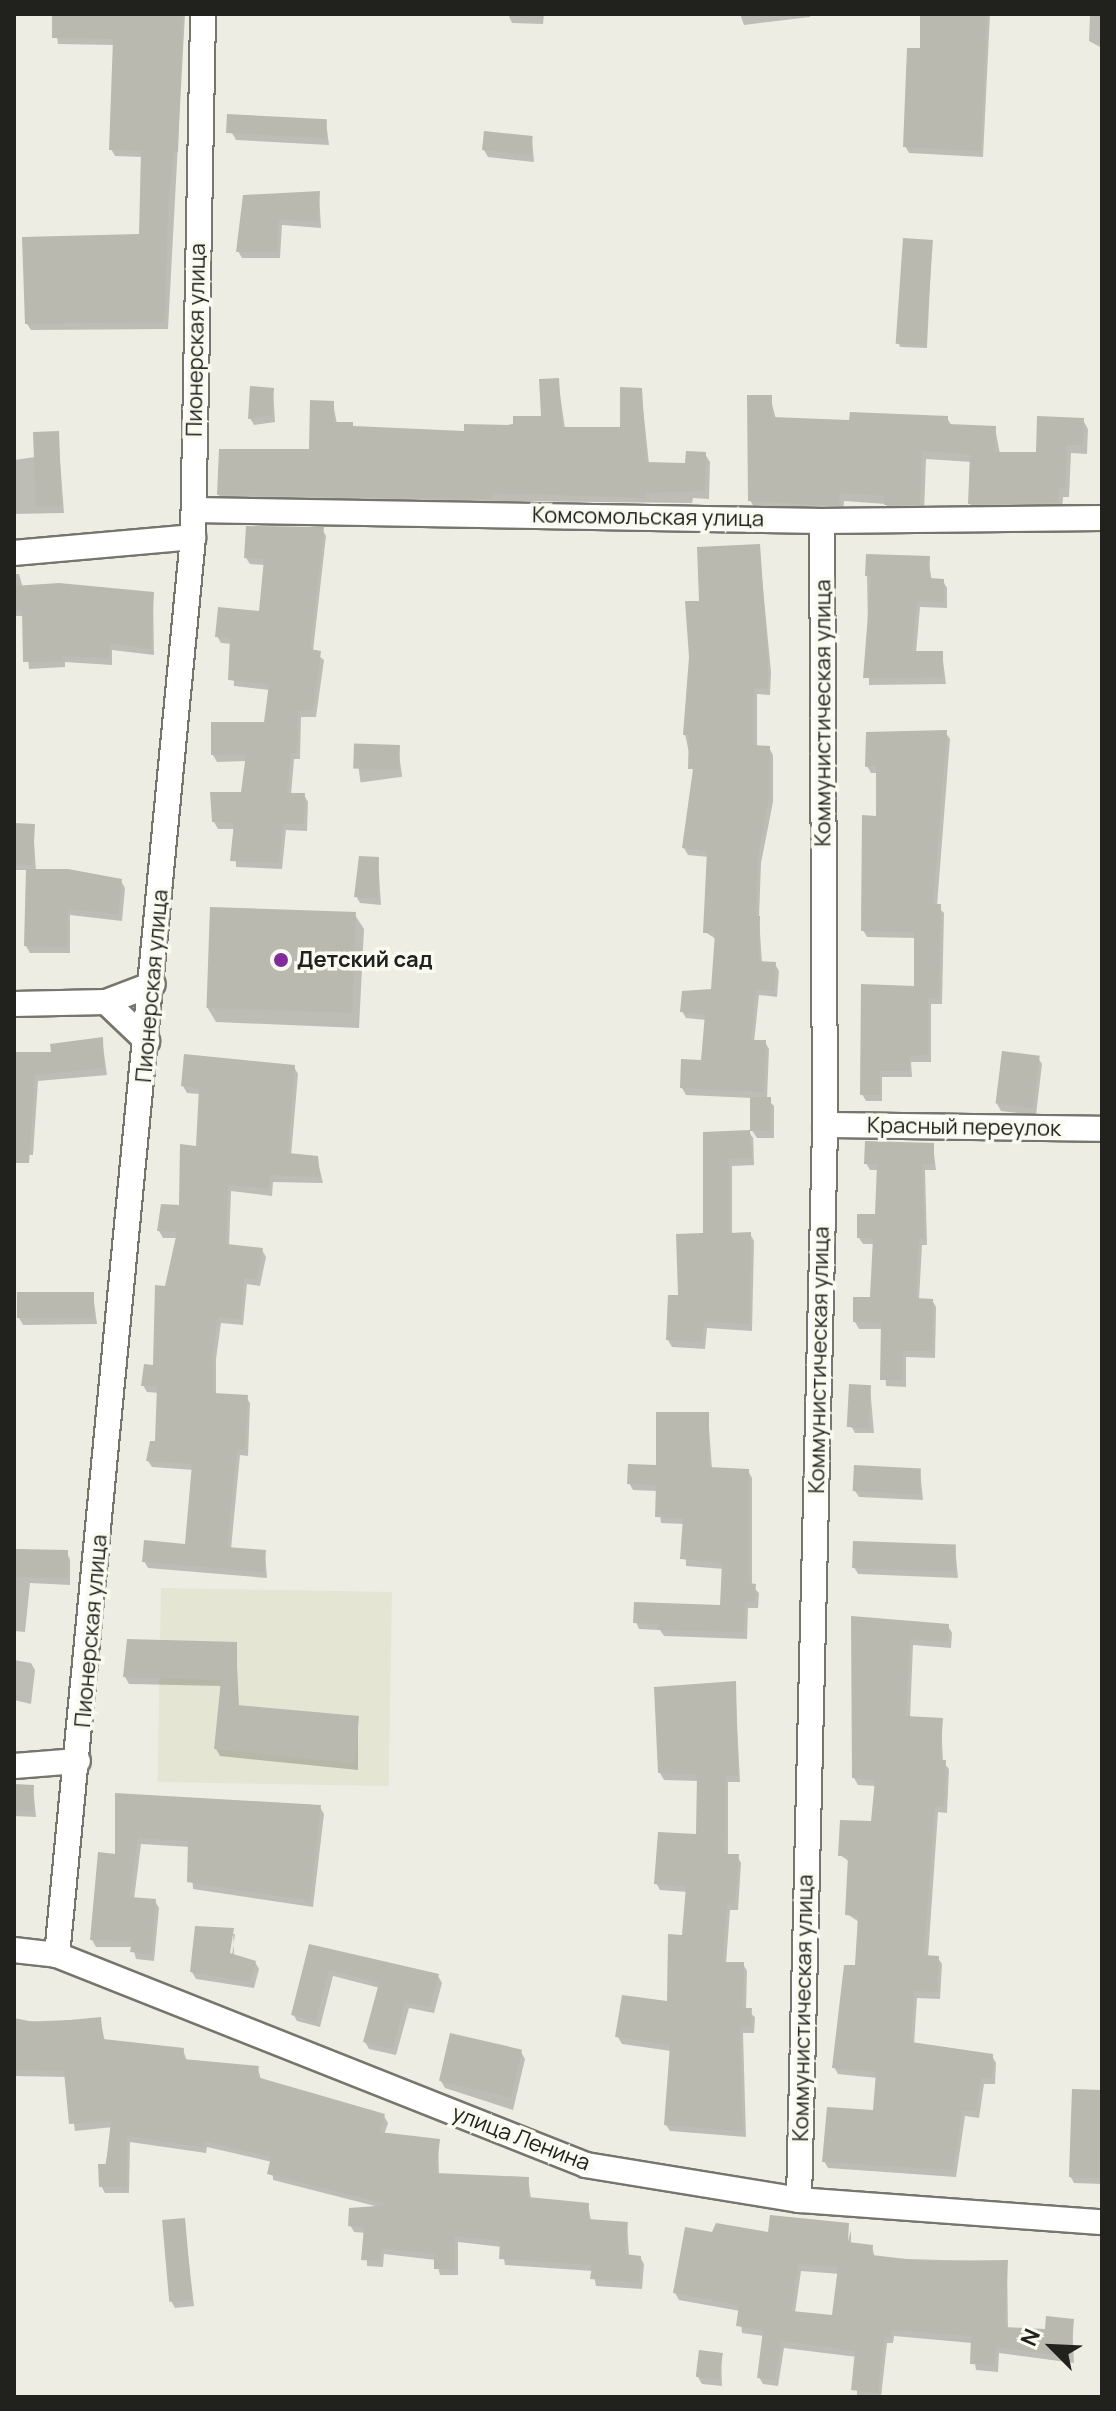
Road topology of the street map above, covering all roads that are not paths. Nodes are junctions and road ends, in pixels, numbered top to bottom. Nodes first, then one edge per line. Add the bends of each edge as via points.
1 (203, 14) edge
2 (194, 510) junction
3 (1102, 518) edge
4 (822, 521) junction
5 (193, 537) junction
6 (14, 553) edge
7 (153, 984) junction
8 (106, 1002) junction
9 (14, 1004) edge
10 (147, 1041) junction
11 (825, 1125) junction
12 (1102, 1129) edge
13 (78, 1761) junction
14 (14, 1766) edge
15 (14, 1950) edge
16 (57, 1955) junction
17 (799, 2200) junction
18 (1102, 2222) edge

1 - 2 street, Пионерская улица
2 - 4 street, Комсомольская улица
2 - 5 street, Пионерская улица
3 - 4 street, Комсомольская улица
4 - 11 street, Коммунистическая улица
5 - 6 street
5 - 7 street, Пионерская улица
7 - 8 street
7 - 10 street, Пионерская улица
8 - 9 street
8 - 10 street
10 - 13 street, Пионерская улица
11 - 12 street, Красный переулок
11 - 17 street, Коммунистическая улица
13 - 14 street
13 - 16 street, Пионерская улица
15 - 16 street, улица Ленина
16 - 17 street, улица Ленина via 586,2165
17 - 18 street, улица Ленина

